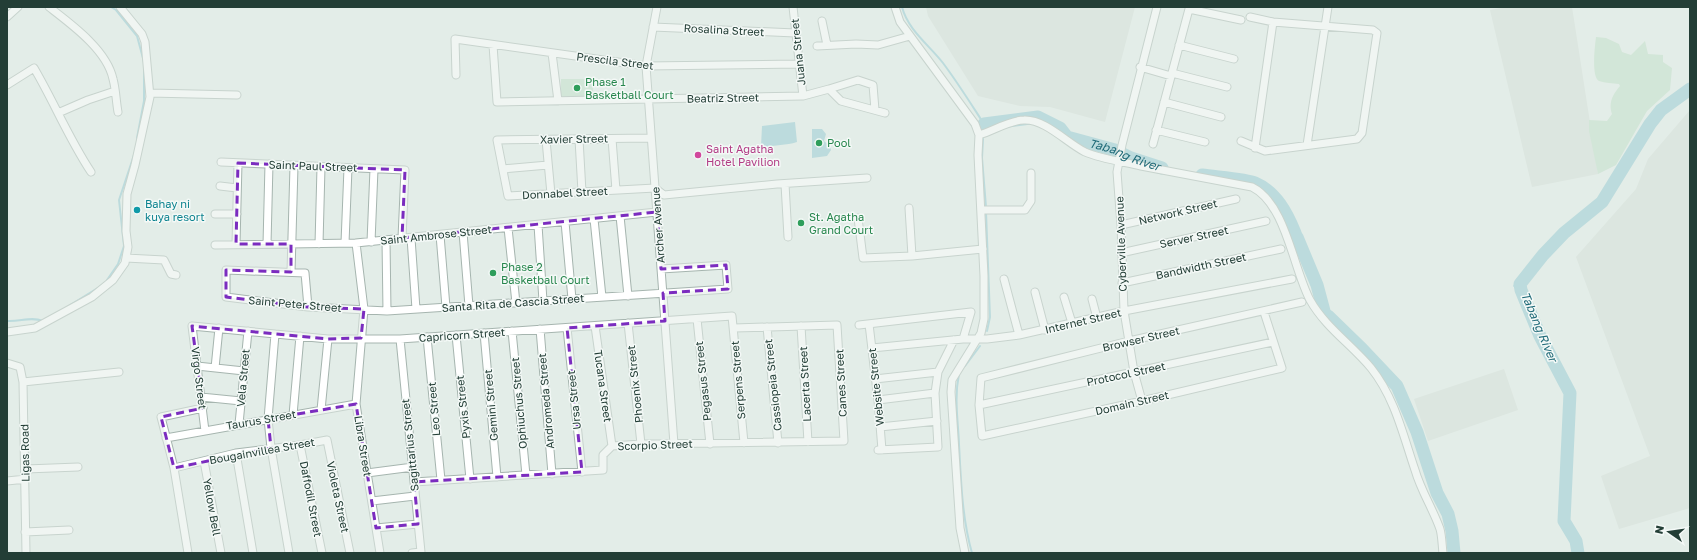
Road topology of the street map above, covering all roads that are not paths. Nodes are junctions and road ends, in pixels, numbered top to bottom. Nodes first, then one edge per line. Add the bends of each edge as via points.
1 (18, 7) edge
2 (49, 7) edge
3 (120, 7) edge
4 (657, 7) edge
5 (793, 7) edge
6 (895, 7) edge
7 (1157, 7) edge
8 (1328, 7) edge
9 (7, 17) edge
10 (1250, 17) dead end
11 (1241, 20) dead end
12 (822, 21) dead end
13 (1273, 22) junction
14 (1325, 26) junction
15 (653, 27) junction
16 (796, 33) junction
17 (910, 36) junction
18 (493, 45) junction
19 (827, 45) junction
20 (1179, 45) junction
21 (817, 46) dead end
22 (552, 53) junction
23 (1234, 59) dead end
24 (799, 64) junction
25 (646, 66) junction
26 (1140, 67) junction
27 (456, 75) dead end
28 (1171, 75) junction
29 (7, 85) edge
30 (1228, 87) dead end
31 (829, 89) junction
32 (115, 92) junction
33 (150, 93) junction
34 (237, 95) dead end
35 (803, 96) junction
36 (648, 99) junction
37 (558, 101) junction
38 (1164, 102) junction
39 (875, 110) junction
40 (118, 112) dead end
41 (58, 113) junction
42 (885, 113) dead end
43 (1221, 117) dead end
44 (1156, 130) junction
45 (979, 135) junction
46 (612, 138) junction
47 (651, 138) junction
48 (579, 139) junction
49 (497, 140) joint
50 (546, 140) junction
51 (1241, 141) dead end
52 (1205, 142) dead end
53 (1153, 144) dead end
54 (1307, 145) junction
55 (1255, 148) junction
56 (1119, 160) junction
57 (221, 162) dead end
58 (238, 163) junction
59 (268, 164) junction
60 (548, 165) junction
61 (294, 166) junction
62 (321, 167) junction
63 (348, 168) junction
64 (374, 169) junction
65 (503, 169) junction
66 (91, 172) dead end
67 (1031, 174) dead end
68 (867, 178) dead end
69 (785, 184) junction
70 (220, 186) dead end
71 (237, 188) junction
72 (655, 188) junction
73 (616, 190) junction
74 (582, 192) junction
75 (551, 194) junction
76 (1236, 199) dead end
77 (909, 208) dead end
78 (984, 210) junction
79 (657, 212) junction
80 (214, 214) dead end
81 (237, 214) junction
82 (620, 216) junction
83 (858, 218) dead end
84 (594, 219) junction
85 (1266, 221) dead end
86 (565, 222) junction
87 (538, 225) junction
88 (1121, 226) junction
89 (508, 228) junction
90 (463, 232) junction
91 (440, 235) junction
92 (788, 237) dead end
93 (402, 238) junction
94 (411, 238) junction
95 (386, 240) junction
96 (371, 242) junction
97 (345, 243) junction
98 (356, 243) junction
99 (236, 244) junction
100 (266, 244) junction
101 (292, 244) junction
102 (319, 244) junction
103 (215, 245) dead end
104 (983, 249) junction
105 (1281, 249) dead end
106 (1121, 253) junction
107 (912, 256) junction
108 (126, 258) junction
109 (661, 269) junction
110 (291, 272) junction
111 (176, 275) dead end
112 (1004, 279) dead end
113 (1292, 279) dead end
114 (1122, 283) junction
115 (1035, 292) dead end
116 (663, 293) junction
117 (628, 296) junction
118 (602, 297) junction
119 (1064, 297) dead end
120 (572, 299) junction
121 (1092, 299) dead end
122 (543, 301) junction
123 (1302, 302) dead end
124 (516, 303) junction
125 (469, 306) junction
126 (308, 307) junction
127 (446, 307) junction
128 (364, 309) junction
129 (416, 309) junction
130 (387, 311) junction
131 (1124, 311) junction
132 (1264, 312) junction
133 (732, 316) joint
134 (1097, 318) junction
135 (697, 319) junction
136 (665, 321) junction
137 (628, 323) junction
138 (1072, 323) junction
139 (868, 324) junction
140 (192, 326) joint
141 (595, 326) junction
142 (801, 326) junction
143 (859, 326) dead end
144 (767, 327) junction
145 (219, 328) junction
146 (567, 328) junction
147 (734, 328) junction
148 (540, 329) junction
149 (1045, 330) junction
150 (248, 331) junction
151 (512, 331) junction
152 (7, 332) edge
153 (484, 333) junction
154 (275, 334) junction
155 (456, 335) junction
156 (1019, 335) junction
157 (300, 336) junction
158 (428, 337) junction
159 (361, 338) junction
160 (328, 339) junction
161 (400, 339) junction
162 (964, 339) junction
163 (977, 339) junction
164 (954, 340) junction
165 (1129, 341) junction
166 (1273, 342) junction
167 (872, 348) junction
168 (7, 363) edge
169 (197, 366) junction
170 (215, 368) junction
171 (244, 371) junction
172 (119, 372) dead end
173 (938, 372) junction
174 (1134, 372) junction
175 (875, 379) junction
176 (23, 382) junction
177 (935, 393) junction
178 (201, 397) junction
179 (878, 400) junction
180 (241, 401) junction
181 (1142, 401) junction
182 (356, 404) junction
183 (980, 405) junction
184 (202, 408) junction
185 (321, 410) junction
186 (293, 415) junction
187 (268, 419) junction
188 (937, 421) junction
189 (239, 424) junction
190 (880, 427) junction
191 (205, 430) junction
192 (166, 438) junction
193 (327, 440) joint
194 (844, 441) joint
195 (808, 442) junction
196 (744, 443) junction
197 (778, 443) junction
198 (641, 444) junction
199 (674, 444) junction
200 (710, 444) junction
201 (300, 445) junction
202 (612, 446) junction
203 (271, 448) junction
204 (236, 453) junction
205 (204, 461) junction
206 (78, 466) dead end
207 (412, 467) junction
208 (174, 468) junction
209 (26, 469) junction
210 (582, 472) junction
211 (367, 473) junction
212 (552, 474) junction
213 (526, 475) junction
214 (498, 477) junction
215 (26, 479) junction
216 (470, 479) junction
217 (441, 480) junction
218 (7, 481) edge
219 (414, 482) junction
220 (415, 496) junction
221 (372, 501) junction
222 (418, 524) junction
223 (376, 528) junction
224 (69, 530) dead end
225 (25, 532) junction
226 (26, 553) edge
227 (188, 553) edge
228 (221, 553) edge
229 (254, 553) edge
230 (289, 553) edge
231 (322, 553) edge
232 (350, 553) edge
233 (380, 553) edge
234 (412, 553) edge
235 (965, 553) edge
236 (1443, 553) edge

1 - 9 street
2 - 32 street via 92,44 104,58 113,78
3 - 33 street via 142,34 145,42
4 - 15 street, Archer Avenue
5 - 16 street, Juana Street
6 - 17 street via 900,22
7 - 26 street, Cyberville Avenue
8 - 14 street
10 - 13 street
11 - 20 street via 1189,10
12 - 19 street
13 - 14 street
13 - 55 street
14 - 54 street
14 - 54 street via 1373,30 1376,34 1362,133 1357,139
15 - 16 street, Rosalina Street
15 - 25 street, Archer Avenue
16 - 24 street, Juana Street
17 - 19 street via 878,45
17 - 45 street via 975,124
18 - 22 street, Prescila Street
18 - 27 street, Prescila Street via 456,39
18 - 37 street, Beatriz Street via 497,102
19 - 21 street
20 - 23 street
20 - 28 street
22 - 25 street, Prescila Street
22 - 37 street
24 - 25 street, Prescila Street
24 - 35 street, Juana Street
25 - 36 street, Archer Avenue
26 - 28 street
26 - 56 street, Cyberville Avenue
28 - 30 street
28 - 38 street
29 - 41 street via 34,68
31 - 35 street, Beatriz Street
31 - 39 street via 840,101
31 - 39 street, Beatriz Street via 858,80 873,85
32 - 40 street
32 - 41 street
33 - 34 street
33 - 108 street via 140,146 127,194
35 - 36 street, Beatriz Street
36 - 37 street, Beatriz Street
36 - 47 street, Archer Avenue
38 - 43 street
38 - 44 street
39 - 42 street
41 - 66 street via 77,152
44 - 52 street
44 - 53 street
45 - 56 street via 1013,122 1036,121 1086,152
45 - 78 street via 978,155
46 - 47 street, Xavier Street
46 - 48 street, Xavier Street
46 - 73 street
47 - 72 street, Archer Avenue
48 - 50 street, Xavier Street
48 - 74 street
49 - 50 street, Xavier Street
49 - 65 street, Donnabel Street
50 - 60 street
51 - 55 street
54 - 55 street via 1265,151
56 - 88 street, Cyberville Avenue via 1117,172
56 - 236 street via 1252,187 1269,201 1287,239 1300,278 1316,310 1371,368 1388,394 1405,435 1415,472 1440,530
57 - 58 street, Saint Paul Street
58 - 59 street, Saint Paul Street
58 - 71 street
59 - 61 street, Saint Paul Street
59 - 100 street
60 - 65 street
60 - 75 street
61 - 62 street, Saint Paul Street
61 - 101 street
62 - 63 street, Saint Paul Street
62 - 102 street
63 - 64 street, Saint Paul Street
63 - 97 street
64 - 93 street, Saint Paul Street via 405,170
64 - 96 street
65 - 75 street, Donnabel Street via 508,196
67 - 78 street via 1031,201 1025,210
68 - 69 street
69 - 72 street via 664,195
69 - 92 street
70 - 71 street
71 - 81 street
72 - 73 street, Donnabel Street
72 - 79 street, Archer Avenue
73 - 74 street, Donnabel Street
74 - 75 street, Donnabel Street
76 - 88 street, Network Street
77 - 107 street
78 - 104 street
79 - 82 street, Saint Ambrose Street
79 - 109 street, Archer Avenue
80 - 81 street
81 - 99 street
82 - 84 street, Saint Ambrose Street
82 - 117 street
83 - 107 street via 863,258
84 - 86 street, Saint Ambrose Street
84 - 118 street
85 - 106 street, Server Street
86 - 87 street, Saint Ambrose Street
86 - 120 street
87 - 89 street, Saint Ambrose Street
87 - 122 street
88 - 106 street, Cyberville Avenue
89 - 90 street, Saint Ambrose Street
89 - 124 street
90 - 91 street, Saint Ambrose Street
90 - 125 street
91 - 94 street, Saint Ambrose Street
91 - 127 street
93 - 94 street, Saint Ambrose Street
93 - 95 street, Saint Ambrose Street
94 - 129 street
95 - 96 street, Saint Ambrose Street
95 - 130 street
96 - 98 street, Saint Ambrose Street
97 - 98 street, Saint Ambrose Street
97 - 102 street, Saint Ambrose Street
98 - 128 street, Libra Street
99 - 100 street, Saint Ambrose Street
99 - 103 street, Saint Ambrose Street
100 - 101 street, Saint Ambrose Street
101 - 102 street, Saint Ambrose Street
101 - 110 street
104 - 107 street
104 - 163 street via 985,309 981,333
105 - 114 street, Bandwidth Street
106 - 114 street, Cyberville Avenue
108 - 111 street via 164,260 171,274
108 - 152 street via 113,280 92,297 35,328
109 - 116 street, Archer Avenue
109 - 116 street, Santa Rita de Cascia Street via 726,265 728,289
110 - 126 street via 305,272
110 - 126 street, Saint Peter Street via 226,270 226,297
112 - 156 street
113 - 131 street, Internet Street
114 - 131 street, Cyberville Avenue
115 - 149 street
116 - 117 street, Santa Rita de Cascia Street
116 - 136 street, Archer Avenue
117 - 118 street, Santa Rita de Cascia Street
118 - 120 street, Santa Rita de Cascia Street
119 - 138 street
120 - 122 street, Santa Rita de Cascia Street
121 - 134 street
122 - 124 street, Santa Rita de Cascia Street
123 - 132 street, Browser Street
124 - 125 street, Santa Rita de Cascia Street
125 - 127 street, Santa Rita de Cascia Street
126 - 128 street, Saint Peter Street
127 - 129 street, Santa Rita de Cascia Street
128 - 130 street, Santa Rita de Cascia Street
128 - 159 street, Libra Street
129 - 130 street, Santa Rita de Cascia Street
131 - 134 street, Internet Street
131 - 165 street, Cyberville Avenue
132 - 165 street, Browser Street
132 - 166 street
133 - 135 street, Capricorn Street
133 - 147 street, Serpens Street
134 - 138 street, Internet Street
135 - 136 street, Capricorn Street
135 - 200 street, Pegasus Street
136 - 137 street, Capricorn Street
136 - 199 street, Archer Avenue
137 - 141 street, Capricorn Street
137 - 198 street, Phoenix Street
138 - 149 street, Internet Street
139 - 143 street
139 - 162 street via 970,312
139 - 167 street, Website Street
140 - 145 street, Capricorn Street
140 - 169 street, Virgo Street
141 - 146 street, Capricorn Street
141 - 202 street, Tucana Street
142 - 144 street
142 - 194 street, Canes Street via 837,325
142 - 195 street, Lacerta Street
144 - 147 street
144 - 197 street, Cassiopeia Street
145 - 150 street, Capricorn Street
145 - 170 street
146 - 148 street, Capricorn Street
146 - 210 street, Ursa Street
147 - 196 street, Serpens Street
148 - 151 street, Capricorn Street
148 - 212 street, Andromeda Street
149 - 156 street, Internet Street
150 - 154 street, Capricorn Street
150 - 171 street, Vela Street
151 - 153 street, Capricorn Street
151 - 213 street, Ophiuchus Street
153 - 155 street, Capricorn Street
153 - 214 street, Gemini Street
154 - 157 street, Capricorn Street
154 - 187 street
155 - 158 street, Capricorn Street
155 - 216 street, Pyxis Street
156 - 163 street, Internet Street
157 - 160 street, Capricorn Street
157 - 186 street
158 - 161 street, Capricorn Street
158 - 217 street, Leo Street
159 - 160 street, Capricorn Street
159 - 161 street, Capricorn Street
159 - 182 street, Libra Street
160 - 185 street
161 - 207 street, Sagittarius Street
162 - 163 street, Internet Street
162 - 164 street, Internet Street
163 - 235 street via 952,380 951,392 960,528
164 - 167 street, Internet Street
164 - 173 street
165 - 174 street, Cyberville Avenue
165 - 183 street, Browser Street via 981,378
166 - 174 street, Protocol Street
166 - 181 street, Domain Street via 1282,368
167 - 175 street, Website Street
168 - 176 street, Ligas Road via 20,367
169 - 170 street
169 - 178 street, Virgo Street
170 - 171 street
171 - 180 street, Vela Street
172 - 176 street
173 - 175 street
173 - 177 street
174 - 181 street, Cyberville Avenue
174 - 183 street, Protocol Street
175 - 179 street, Website Street
176 - 209 street, Ligas Road
177 - 179 street
177 - 188 street
178 - 180 street
178 - 184 street, Virgo Street
179 - 190 street, Website Street
180 - 189 street, Vela Street
181 - 183 street, Domain Street via 982,436
182 - 185 street, Taurus Street
182 - 211 street, Libra Street
184 - 191 street, Virgo Street
184 - 192 street via 162,417
185 - 186 street, Taurus Street
186 - 187 street, Taurus Street
187 - 189 street, Taurus Street
187 - 203 street
188 - 190 street
188 - 190 street, Website Street via 938,447 880,450
189 - 191 street, Taurus Street
191 - 192 street, Taurus Street
192 - 208 street
193 - 201 street, Bougainvillea Street
193 - 232 street, Violeta Street
194 - 195 street, Scorpio Street
195 - 197 street, Scorpio Street
196 - 197 street, Scorpio Street
196 - 200 street, Scorpio Street
198 - 199 street, Scorpio Street
198 - 202 street, Scorpio Street
199 - 200 street, Scorpio Street
201 - 203 street, Bougainvillea Street
201 - 231 street, Daffodil Street
202 - 210 street, Scorpio Street via 603,455 603,470
203 - 204 street, Bougainvillea Street
203 - 230 street
204 - 205 street, Bougainvillea Street
204 - 229 street
205 - 208 street, Bougainvillea Street
205 - 228 street, Yellow Bell
206 - 209 street
207 - 211 street
207 - 219 street, Sagittarius Street
208 - 227 street
209 - 215 street, Ligas Road
210 - 212 street, Scorpio Street
211 - 221 street, Libra Street
212 - 213 street, Scorpio Street
213 - 214 street, Scorpio Street
214 - 216 street, Scorpio Street
215 - 218 street
215 - 225 street, Ligas Road
216 - 217 street, Scorpio Street
217 - 219 street, Scorpio Street
219 - 220 street, Sagittarius Street
220 - 221 street
220 - 222 street, Sagittarius Street
221 - 223 street, Libra Street
222 - 223 street
222 - 234 street, Sagittarius Street via 421,552
223 - 233 street, Libra Street
224 - 225 street
225 - 226 street, Ligas Road

